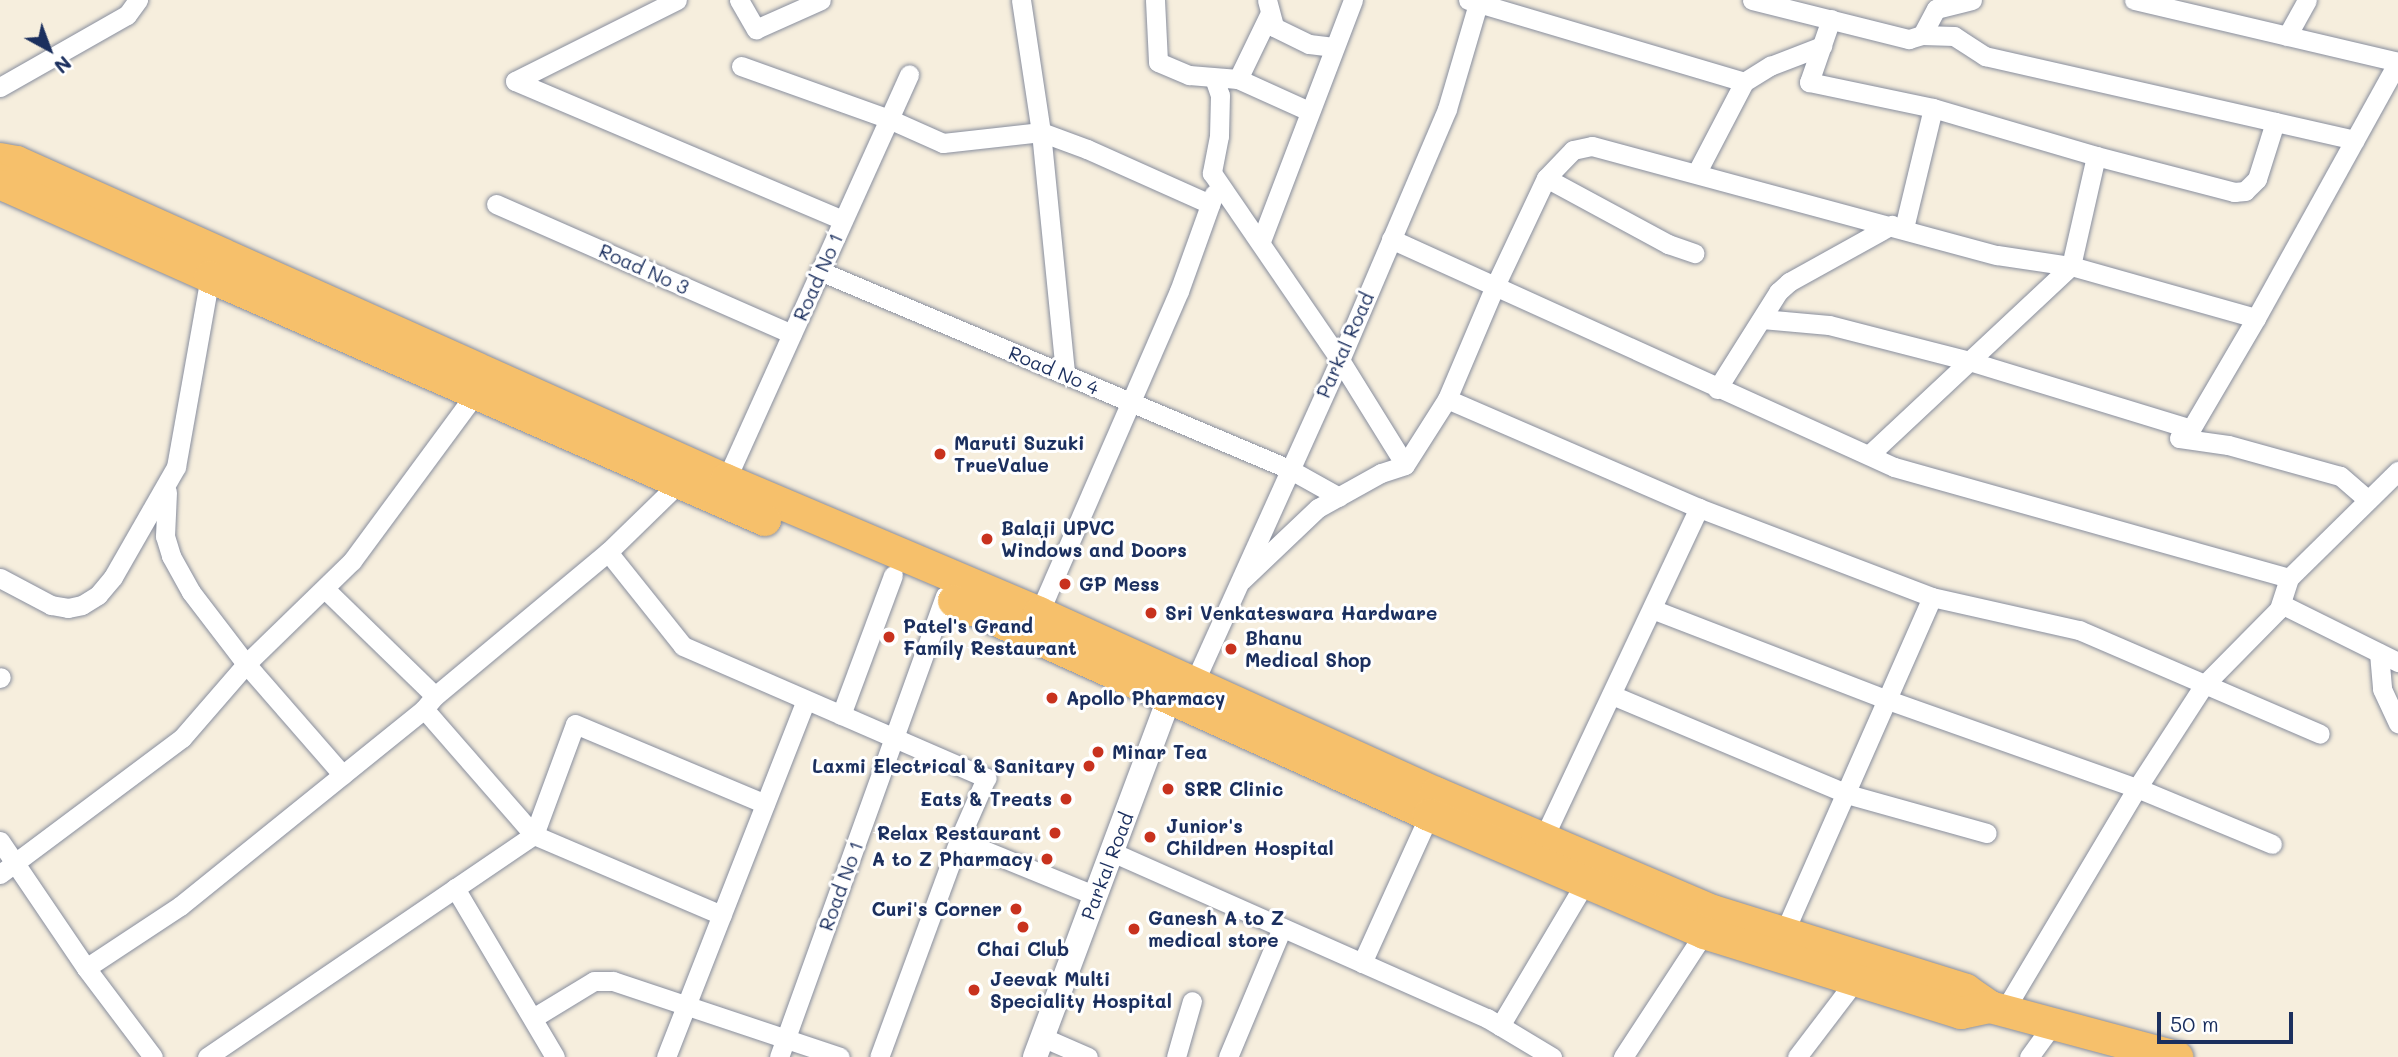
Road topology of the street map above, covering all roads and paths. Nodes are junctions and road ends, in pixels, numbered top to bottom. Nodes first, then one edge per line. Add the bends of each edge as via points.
1 (138, 0) edge
2 (677, 0) edge
3 (739, 0) edge
4 (821, 0) edge
5 (1021, 0) edge
6 (1155, 0) edge
7 (1353, 0) edge
8 (1752, 0) edge
9 (1972, 0) edge
10 (2134, 0) edge
11 (2307, 0) edge
12 (1474, 1) edge
13 (1268, 8) edge
14 (1831, 19) junction
15 (1922, 35) junction
16 (2287, 36) junction
17 (1822, 46) junction
18 (1334, 47) junction
19 (2398, 62) edge
20 (741, 66) dead end
21 (909, 74) dead end
22 (1214, 78) junction
23 (1238, 79) junction
24 (1744, 82) junction
25 (0, 88) edge
26 (1933, 108) junction
27 (1309, 111) junction
28 (889, 119) junction
29 (2276, 122) junction
30 (1041, 132) junction
31 (2355, 140) junction
32 (2096, 156) junction
33 (1697, 172) junction
34 (5, 176) edge
35 (1546, 178) junction
36 (1220, 183) junction
37 (496, 204) dead end
38 (1210, 204) junction
39 (843, 220) junction
40 (1898, 226) junction
41 (1391, 239) junction
42 (1261, 241) junction
43 (1694, 253) dead end
44 (2071, 266) junction
45 (820, 271) junction
46 (210, 277) junction
47 (1495, 286) junction
48 (2256, 318) junction
49 (1762, 319) junction
50 (792, 334) junction
51 (1340, 360) junction
52 (1969, 361) junction
53 (1065, 374) junction
54 (1717, 389) junction
55 (475, 394) junction
56 (1447, 399) junction
57 (1131, 402) junction
58 (2191, 429) junction
59 (1870, 454) junction
60 (1405, 465) junction
61 (1289, 469) junction
62 (2398, 471) edge
63 (726, 480) junction
64 (169, 484) junction
65 (678, 484) junction
66 (1339, 497) junction
67 (2368, 500) junction
68 (1699, 508) junction
69 (608, 552) junction
70 (893, 575) junction
71 (0, 578) edge
72 (2289, 578) junction
73 (1236, 586) junction
74 (325, 589) junction
75 (945, 596) junction
76 (1932, 597) junction
77 (2281, 604) junction
78 (1652, 608) junction
79 (1039, 613) junction
80 (2379, 653) junction
81 (2398, 662) edge
82 (246, 664) junction
83 (1180, 685) junction
84 (2204, 685) junction
85 (1612, 695) junction
86 (806, 700) junction
87 (1888, 700) junction
88 (429, 702) junction
89 (841, 715) junction
90 (2398, 724) edge
91 (2320, 734) dead end
92 (895, 739) junction
93 (343, 775) junction
94 (2137, 788) junction
95 (1847, 794) junction
96 (765, 804) junction
97 (1429, 815) junction
98 (1987, 833) dead end
99 (534, 835) junction
100 (1543, 839) junction
101 (959, 840) junction
102 (0, 841) edge
103 (2273, 844) dead end
104 (1112, 852) junction
105 (16, 862) junction
106 (0, 874) edge
107 (1585, 883) junction
108 (455, 888) junction
109 (1096, 896) junction
110 (722, 915) junction
111 (1282, 928) junction
112 (1704, 933) junction
113 (1783, 934) junction
114 (1362, 963) junction
115 (86, 968) junction
116 (1855, 981) junction
117 (1192, 1001) dead end
118 (687, 1004) junction
119 (1997, 1009) junction
120 (533, 1018) junction
121 (2053, 1024) junction
122 (1500, 1026) junction
123 (786, 1038) junction
124 (1038, 1047) edge
125 (2165, 1055) edge
126 (153, 1057) edge
127 (206, 1057) edge
128 (555, 1057) edge
129 (666, 1057) edge
130 (779, 1057) edge
131 (840, 1057) edge
132 (879, 1057) edge
133 (1088, 1057) edge
134 (1176, 1057) edge
135 (1228, 1057) edge
136 (1552, 1057) edge
137 (1623, 1057) edge
138 (1797, 1057) edge
139 (2029, 1057) edge

1 - 25 street via 127,15
2 - 39 street via 514,81
3 - 4 street via 756,29
5 - 30 street
6 - 22 street via 1158,62 1189,75
7 - 18 street
8 - 14 street
9 - 15 street via 1936,9
10 - 16 street
11 - 16 street
12 - 24 street
12 - 41 street, Parkal Road via 1447,109
13 - 18 street via 1275,27 1309,44
13 - 23 street
14 - 15 street via 1909,39
14 - 17 street
15 - 29 street via 1954,36 1985,57
16 - 19 street
17 - 24 street via 1770,66
17 - 26 street via 1809,82
18 - 27 street
19 - 31 street
20 - 28 street
21 - 28 street, Road No 1
22 - 23 street
22 - 36 street via 1220,94 1212,173
23 - 27 street
24 - 33 street
26 - 32 street
26 - 40 street
27 - 42 street
28 - 30 street via 943,143
28 - 39 street, Road No 1
29 - 31 street
29 - 32 street via 2257,180 2245,191
30 - 38 street
30 - 53 street
31 - 48 street
32 - 44 street
33 - 35 street via 1592,146 1573,150
33 - 40 street
34 - 46 highway
34 - 63 highway
35 - 43 street via 1668,244
35 - 47 street
36 - 38 street
36 - 42 street
37 - 50 street, Road No 3
38 - 57 street
39 - 45 street, Road No 1
40 - 44 street via 1997,255
40 - 49 street via 1789,282
41 - 47 street
41 - 51 street, Parkal Road
42 - 51 street
44 - 48 street
44 - 52 street
45 - 50 street, Road No 1
45 - 53 street, Road No 4
46 - 55 highway
46 - 64 street via 178,458
47 - 54 street
47 - 56 street
48 - 58 street
49 - 52 street via 1829,326
49 - 54 street
50 - 63 street, Road No 1
51 - 60 street
51 - 61 street, Parkal Road
52 - 58 street
52 - 59 street
53 - 57 street, Road No 4
54 - 59 street
55 - 65 highway
55 - 74 street via 352,561
56 - 60 street
56 - 68 street
57 - 61 street, Road No 4
57 - 79 street
58 - 67 street via 2179,438 2228,445 2340,476
59 - 72 street via 1894,467
60 - 66 street
61 - 66 street, Road No 4
61 - 73 street, Parkal Road
62 - 67 street
63 - 79 highway
64 - 71 street via 113,577 99,595 82,605 51,605
64 - 82 street via 165,536 171,556 191,592
65 - 69 street
65 - 70 highway
66 - 73 street via 1318,508
67 - 72 street
68 - 76 street
68 - 78 street
69 - 86 street via 683,646
69 - 88 street
70 - 75 highway
70 - 89 street
72 - 77 street
73 - 83 street, Parkal Road
74 - 82 street
74 - 88 street
75 - 83 highway
75 - 92 street, Road No 1
76 - 84 street via 2079,630
76 - 87 street
77 - 80 street
77 - 84 street
78 - 85 street
78 - 87 street
79 - 83 highway
80 - 81 street
80 - 90 street via 2382,689
82 - 93 street
82 - 105 street via 182,738
83 - 97 highway
83 - 100 highway
83 - 104 street, Parkal Road
84 - 91 street
84 - 94 street
85 - 95 street
85 - 100 street
86 - 89 street
86 - 96 street
87 - 94 street
87 - 95 street
88 - 93 street
88 - 99 street
89 - 92 street
92 - 101 street via 986,778
92 - 123 street, Road No 1
93 - 115 street via 180,906
94 - 103 street
94 - 119 street
95 - 98 street
95 - 113 street
96 - 99 street via 575,724
96 - 110 street
97 - 107 highway
97 - 114 street
99 - 108 street
99 - 110 street
100 - 113 highway via 1713,911
101 - 109 street
101 - 132 street
102 - 105 street
104 - 109 street, Parkal Road
104 - 111 street
105 - 106 street
105 - 115 street
107 - 112 highway
107 - 122 street
108 - 120 street
108 - 127 street
109 - 124 street, Parkal Road
110 - 118 street
111 - 114 street
111 - 135 street
112 - 116 highway
112 - 137 street
113 - 119 highway via 1966,990
114 - 122 street
115 - 126 street
116 - 119 highway via 1961,1013
116 - 138 street
117 - 134 street
118 - 120 street via 613,981 594,981
118 - 123 street
118 - 129 street
119 - 121 highway
120 - 128 street
121 - 125 highway
121 - 139 street
122 - 136 street
123 - 130 street, Road No 1
123 - 131 street
124 - 133 street

